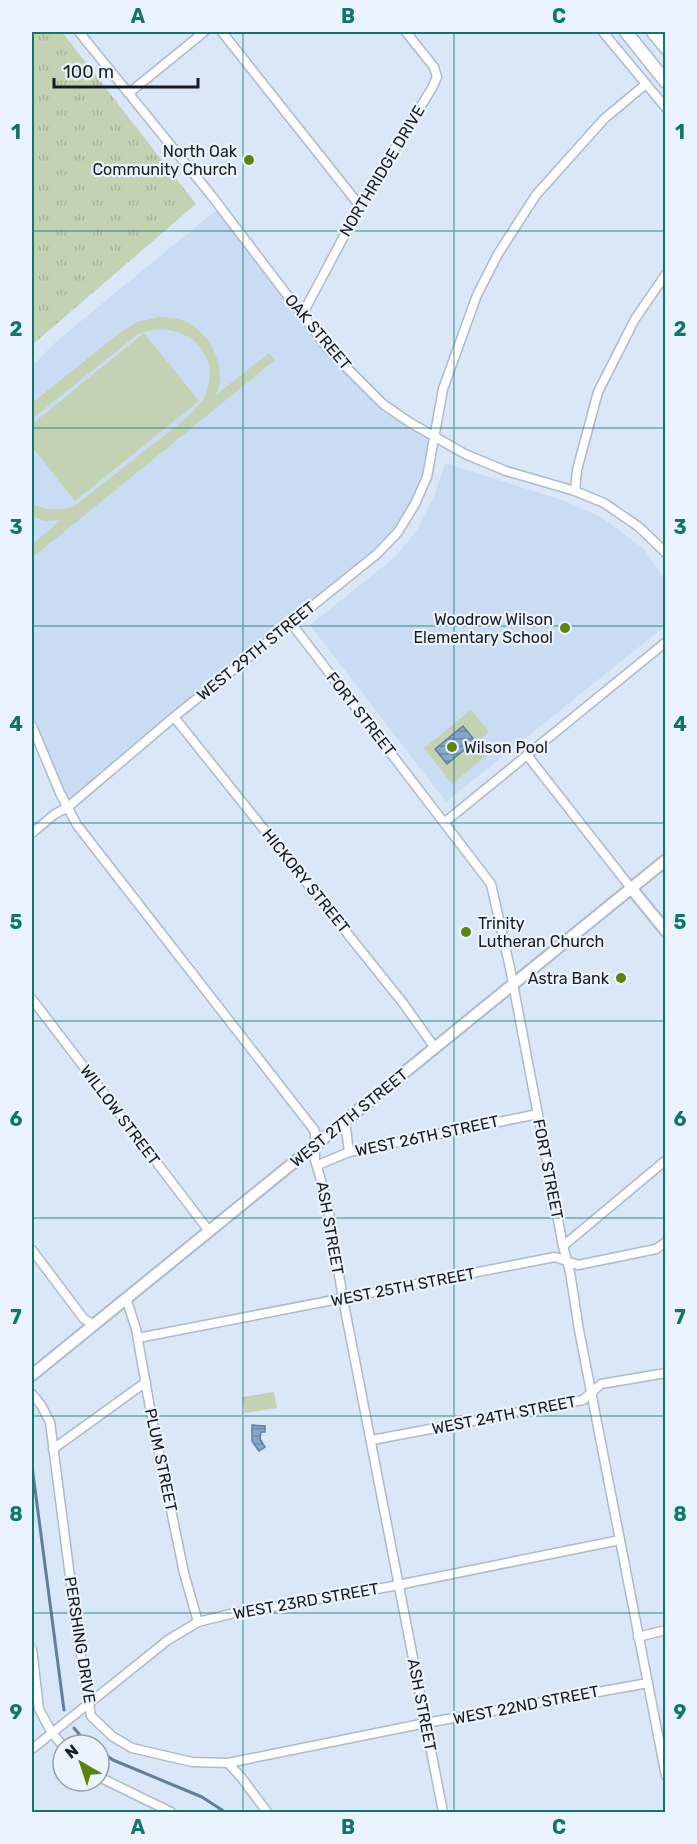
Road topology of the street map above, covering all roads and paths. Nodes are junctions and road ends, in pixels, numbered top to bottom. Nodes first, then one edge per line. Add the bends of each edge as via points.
1 (79, 32) edge
2 (204, 32) edge
3 (222, 32) edge
4 (406, 32) edge
5 (603, 32) edge
6 (626, 32) edge
7 (653, 32) edge
8 (666, 48) edge
9 (665, 81) edge
10 (646, 84) junction
11 (129, 93) junction
12 (666, 108) edge
13 (360, 206) junction
14 (666, 274) edge
15 (302, 315) junction
16 (434, 437) junction
17 (575, 491) junction
18 (666, 552) edge
19 (291, 623) junction
20 (666, 642) edge
21 (174, 717) junction
22 (32, 726) edge
23 (527, 755) junction
24 (68, 807) junction
25 (445, 822) junction
26 (32, 833) edge
27 (666, 860) edge
28 (631, 888) junction
29 (666, 931) edge
30 (512, 985) junction
31 (32, 999) edge
32 (435, 1048) junction
33 (538, 1114) junction
34 (345, 1121) junction
35 (315, 1145) junction
36 (349, 1152) junction
37 (666, 1160) edge
38 (318, 1165) junction
39 (209, 1231) junction
40 (666, 1242) edge
41 (563, 1246) junction
42 (32, 1250) edge
43 (567, 1261) junction
44 (126, 1298) junction
45 (344, 1299) junction
46 (93, 1324) junction
47 (138, 1338) junction
48 (666, 1373) edge
49 (32, 1375) edge
50 (146, 1382) junction
51 (32, 1394) edge
52 (591, 1395) junction
53 (372, 1440) junction
54 (53, 1449) junction
55 (620, 1540) junction
56 (400, 1585) junction
57 (198, 1622) junction
58 (666, 1630) edge
59 (638, 1636) junction
60 (32, 1649) edge
61 (648, 1683) junction
62 (89, 1703) junction
63 (426, 1723) junction
64 (52, 1733) joint
65 (51, 1734) edge
66 (32, 1749) edge
67 (228, 1763) junction
68 (666, 1776) edge
69 (111, 1783) edge
70 (171, 1812) edge
71 (267, 1812) edge
72 (443, 1812) edge

1 - 11 street, OAK STREET
2 - 11 street
3 - 13 street
4 - 13 street, NORTHRIDGE DRIVE via 434,67 436,77
5 - 10 street
6 - 9 main road
7 - 8 main road
10 - 12 street
10 - 16 street, WEST 29TH STREET via 604,119 536,195 498,254 477,295 452,361
11 - 15 street, OAK STREET
13 - 15 street, NORTHRIDGE DRIVE
14 - 17 street via 635,320 598,392
15 - 16 street, OAK STREET via 329,350 383,404
16 - 17 street, OAK STREET via 506,471
16 - 19 street, WEST 29TH STREET via 427,477 398,532 377,554
17 - 18 street, OAK STREET via 607,505
19 - 21 street, WEST 29TH STREET
19 - 25 street, FORT STREET
20 - 23 street
21 - 24 street, WEST 29TH STREET
21 - 32 street, HICKORY STREET
22 - 24 street, ASH STREET
23 - 25 street
23 - 28 street
24 - 26 street, WEST 29TH STREET
24 - 35 street, ASH STREET via 315,1131
25 - 30 street, FORT STREET via 491,884
27 - 28 main road, WEST 27TH STREET
28 - 29 main road
28 - 30 main road, WEST 27TH STREET
30 - 32 main road, WEST 27TH STREET
30 - 33 street, FORT STREET
31 - 39 street, WILLOW STREET
32 - 34 main road, WEST 27TH STREET
33 - 36 street, WEST 26TH STREET
33 - 41 street, FORT STREET
34 - 35 main road, WEST 27TH STREET
34 - 36 street
35 - 38 street, ASH STREET
35 - 39 main road, WEST 27TH STREET
36 - 38 street, WEST 26TH STREET
37 - 41 street
38 - 45 street, ASH STREET
39 - 44 main road, WEST 27TH STREET
40 - 43 street, WEST 25TH STREET via 656,1249 578,1265
41 - 43 street, FORT STREET
42 - 46 street via 84,1319
43 - 45 street, WEST 25TH STREET via 555,1257
43 - 52 street, FORT STREET
44 - 46 main road, WEST 27TH STREET
44 - 47 street, PLUM STREET
45 - 47 street, WEST 25TH STREET
45 - 53 street, ASH STREET
46 - 49 main road, WEST 27TH STREET
47 - 50 street, PLUM STREET
48 - 52 street, WEST 24TH STREET via 601,1384
50 - 54 street
50 - 57 street, PLUM STREET via 184,1573
51 - 54 street, PERSHING DRIVE via 50,1422
52 - 53 street, WEST 24TH STREET via 583,1400
52 - 55 street, FORT STREET
53 - 56 street, ASH STREET
54 - 62 street, PERSHING DRIVE
55 - 56 street, WEST 23RD STREET
55 - 59 street, FORT STREET
56 - 57 street, WEST 23RD STREET
56 - 63 street, ASH STREET
57 - 62 street, WEST 23RD STREET via 168,1640
58 - 59 street
59 - 61 street, FORT STREET
60 - 64 street via 39,1709
61 - 63 street, WEST 22ND STREET
61 - 68 street, FORT STREET
62 - 64 street, WEST 23RD STREET
62 - 67 street, PERSHING DRIVE via 91,1716 132,1748 192,1762
63 - 67 street, WEST 22ND STREET
63 - 72 street, ASH STREET
65 - 66 street, WEST 23RD STREET
67 - 71 street
69 - 70 street

